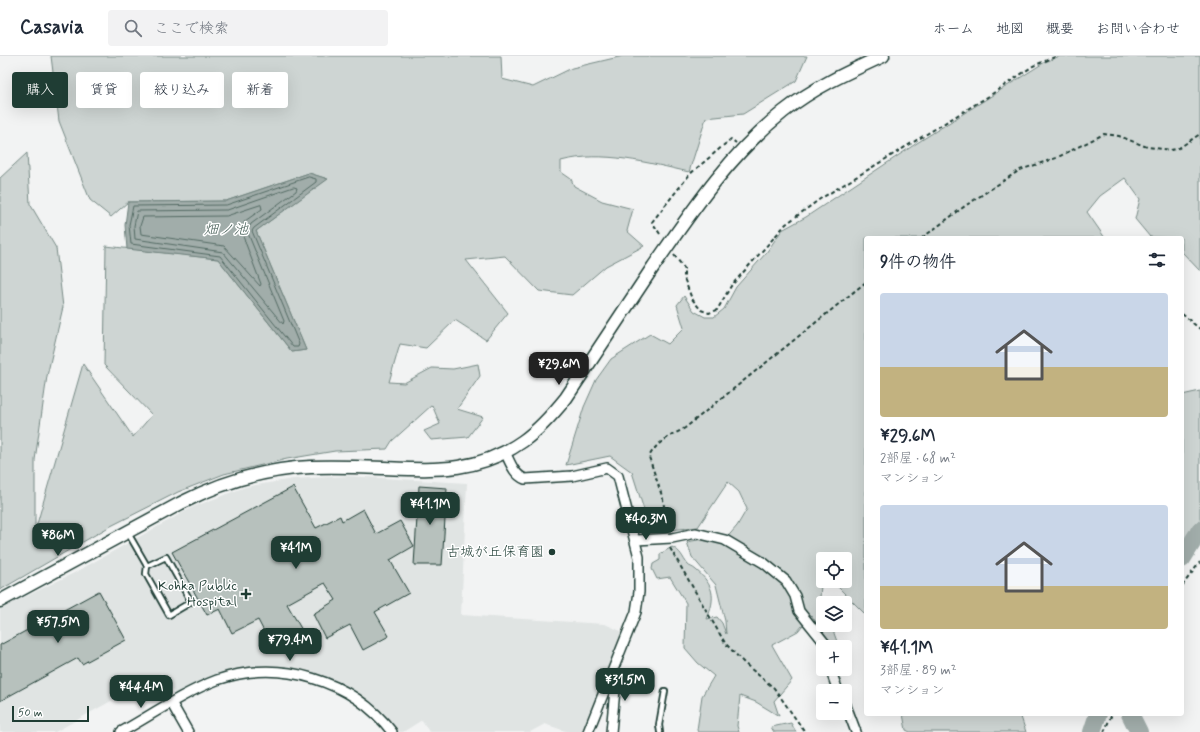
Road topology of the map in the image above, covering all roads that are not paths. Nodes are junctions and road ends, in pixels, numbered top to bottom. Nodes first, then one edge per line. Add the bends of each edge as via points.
1 (883, 56) edge
2 (505, 452) junction
3 (128, 533) junction
4 (636, 540) junction
5 (147, 566) junction
6 (0, 601) edge
7 (823, 640) edge
8 (608, 682) junction
9 (664, 691) dead end
10 (172, 704) junction
11 (851, 720) edge
12 (121, 732) edge
13 (188, 732) edge
14 (392, 732) edge
15 (588, 732) edge
16 (612, 732) edge
17 (660, 732) edge
18 (856, 732) edge

1 - 2 street via 849,72 784,111 743,148 723,169 677,231 566,398 550,418 530,436
2 - 3 street via 484,462 448,469 310,467 254,474 202,493
2 - 4 street via 515,471 525,479 572,476 607,468 618,476
3 - 5 lane
3 - 6 street
4 - 7 street via 696,533 725,540 764,563 786,581 796,596 800,611
4 - 8 street via 640,574 636,612
5 - 5 lane via 166,557 191,602 169,615 146,574
8 - 15 street
8 - 16 street via 615,690
9 - 17 lane
10 - 12 street
10 - 13 street
10 - 14 street via 226,677 256,672 286,672 328,683 349,694 369,708
11 - 18 street

